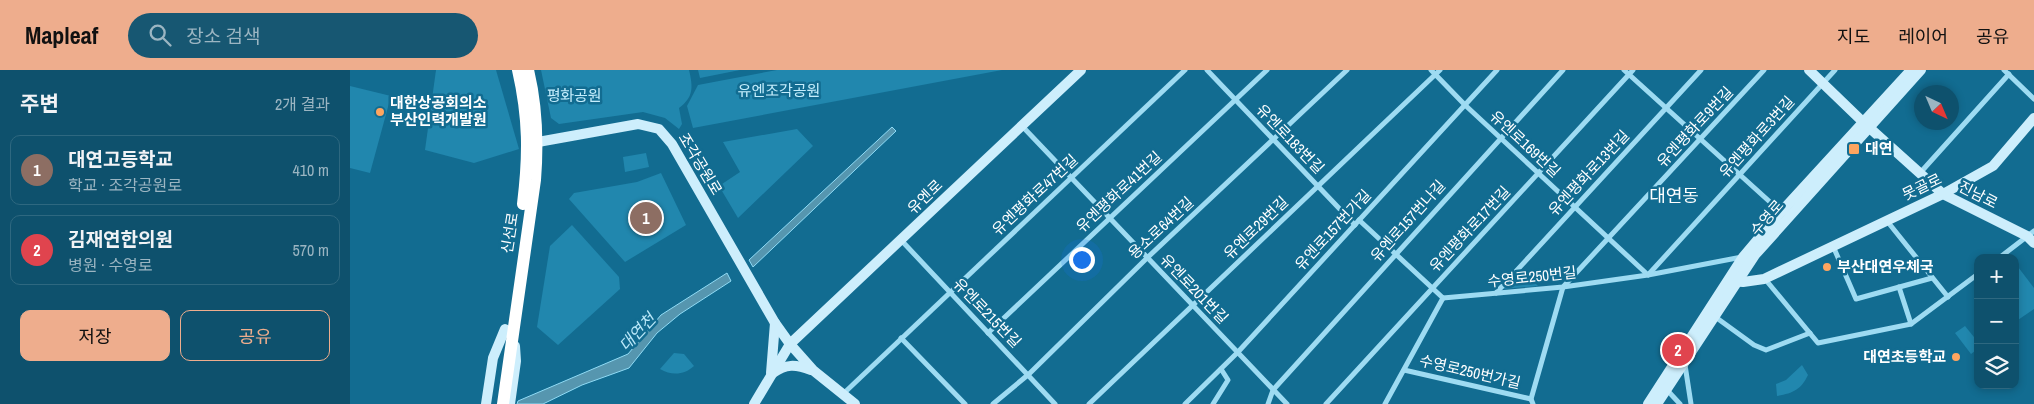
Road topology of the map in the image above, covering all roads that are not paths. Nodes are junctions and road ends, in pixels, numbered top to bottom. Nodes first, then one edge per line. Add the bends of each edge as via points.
1 (518, 70) edge
2 (528, 70) edge
3 (1081, 70) edge
4 (1185, 70) edge
5 (1207, 70) edge
6 (1267, 70) edge
7 (1347, 70) edge
8 (1497, 70) edge
9 (1563, 70) edge
10 (1624, 70) edge
11 (1701, 70) edge
12 (1764, 70) edge
13 (1809, 70) edge
14 (1835, 70) edge
15 (1911, 70) edge
16 (1921, 70) edge
17 (2004, 70) edge
18 (1436, 71) edge
19 (1631, 72) edge
20 (2008, 74) junction
21 (1823, 83) junction
22 (2034, 99) edge
23 (1235, 100) junction
24 (1465, 105) junction
25 (1666, 108) junction
26 (2034, 118) edge
27 (1866, 125) junction
28 (1022, 126) junction
29 (1501, 138) junction
30 (1273, 140) junction
31 (1700, 140) junction
32 (538, 142) junction
33 (1538, 173) junction
34 (1920, 173) junction
35 (1739, 175) junction
36 (1072, 177) junction
37 (1318, 186) junction
38 (1943, 194) junction
39 (1575, 207) junction
40 (1781, 212) junction
41 (1110, 218) junction
42 (1359, 220) junction
43 (1887, 221) junction
44 (1355, 225) junction
45 (2032, 237) edge
46 (1609, 238) junction
47 (901, 240) junction
48 (1833, 246) junction
49 (1396, 254) junction
50 (2005, 254) edge
51 (1743, 257) junction
52 (1148, 258) junction
53 (1648, 275) junction
54 (1974, 277) edge
55 (1932, 278) junction
56 (1764, 279) junction
57 (1731, 281) junction
58 (1563, 287) junction
59 (1899, 287) junction
60 (1433, 288) junction
61 (950, 292) junction
62 (1496, 293) junction
63 (1948, 297) junction
64 (1443, 298) junction
65 (1193, 305) junction
66 (1714, 316) junction
67 (775, 323) junction
68 (1910, 324) junction
69 (509, 329) junction
70 (988, 333) junction
71 (1810, 333) junction
72 (902, 338) junction
73 (790, 344) junction
74 (1238, 352) junction
75 (1685, 361) junction
76 (1221, 369) junction
77 (1404, 370) junction
78 (814, 371) junction
79 (771, 374) junction
80 (1029, 374) junction
81 (1664, 387) junction
82 (1273, 390) junction
83 (843, 394) junction
84 (1532, 401) edge
85 (499, 402) edge
86 (754, 404) edge
87 (855, 404) edge
88 (966, 404) edge
89 (993, 404) edge
90 (1055, 404) edge
91 (1089, 404) edge
92 (1185, 404) edge
93 (1213, 404) edge
94 (1268, 404) edge
95 (1286, 404) edge
96 (1326, 404) edge
97 (1385, 404) edge
98 (1648, 404) edge
99 (1657, 404) edge
100 (1680, 404) edge
101 (1691, 404) edge

1 - 69 highway via 528,144
2 - 32 highway, 신선로
3 - 28 main road, 유엔로
4 - 36 street, 유엔평화로47번길
5 - 23 street, 유엔로183번길
6 - 23 street, 유엔평화로41번길
7 - 30 street, 용소로64번길
8 - 24 street, 유엔로157번가길
9 - 29 street, 유엔로157번나길
10 - 19 street
11 - 25 street, 유엔평화로13번길
12 - 31 street, 유엔평화로9번길
13 - 21 main road, 진남로
14 - 21 street, 유엔평화로3번길
15 - 27 main road, 수영로
16 - 27 main road, 수영로
17 - 20 street
18 - 24 street, 유엔로169번길
18 - 37 street, 유엔로29번길
19 - 25 street
19 - 33 street, 유엔평화로17번길
20 - 22 street
20 - 34 street
21 - 27 main road, 진남로
21 - 35 street, 유엔평화로3번길
23 - 30 street, 유엔로183번길
23 - 41 street, 유엔평화로41번길
24 - 29 street, 유엔로169번길
24 - 42 street, 유엔로157번가길
25 - 31 street
25 - 39 street, 유엔평화로13번길
26 - 38 main road, 못골로 via 1993,166
27 - 34 main road, 진남로
27 - 40 main road, 수영로
27 - 57 main road, 수영로
28 - 36 street, 유엔로201번길
28 - 47 main road, 유엔로
29 - 33 street, 유엔로169번길
29 - 49 street, 유엔로157번나길
30 - 37 street, 유엔로183번길
30 - 52 street, 용소로64번길
31 - 35 street
31 - 46 street, 유엔평화로9번길
32 - 67 main road, 조각공원로 via 638,124 658,129 672,144
32 - 69 highway, 신선로 via 535,180
33 - 39 street, 유엔로169번길
33 - 60 street, 유엔평화로17번길
34 - 38 main road, 진남로
35 - 40 street
35 - 53 street, 유엔평화로3번길
36 - 41 street, 유엔로201번길
36 - 61 street, 유엔평화로47번길
37 - 44 street, 유엔로183번길
37 - 65 street, 유엔로29번길
38 - 43 main road, 못골로
38 - 45 main road, 진남로
39 - 46 street, 유엔로169번길
39 - 62 street, 유엔평화로13번길
40 - 51 main road, 수영로
41 - 52 street, 유엔로201번길
41 - 70 street, 유엔평화로41번길
42 - 44 street, 유엔로157번가길
42 - 49 street
43 - 48 main road, 못골로
43 - 55 street
44 - 74 street, 유엔로157번가길
45 - 50 street
46 - 53 street, 유엔로169번길
46 - 58 street, 유엔평화로9번길
47 - 61 street, 유엔로215번길
47 - 73 main road, 유엔로
48 - 56 main road, 못골로
48 - 59 street via 1856,299
49 - 60 street
49 - 82 street, 유엔로157번나길
51 - 53 street, 수영로250번길
51 - 57 main road, 수영로
52 - 65 street, 유엔로201번길
52 - 80 street, 용소로64번길
53 - 58 street, 수영로250번길
54 - 63 street
55 - 59 street
55 - 63 street
56 - 57 main road, 못골로
56 - 71 street
57 - 66 main road, 수영로
57 - 81 main road, 수영로
58 - 62 street, 수영로250번길
58 - 84 street, 유엔평화로9번길
59 - 68 street
60 - 64 street
60 - 96 street, 유엔평화로17번길
61 - 70 street, 유엔로215번길
61 - 72 street, 유엔평화로47번길
62 - 64 street, 수영로250번길
63 - 68 street
64 - 77 street
65 - 74 street, 유엔로201번길
65 - 91 street, 유엔로29번길
66 - 71 street via 1766,350
66 - 75 main road, 수영로
67 - 73 main road, 조각공원로
67 - 79 main road
68 - 71 street via 1818,343
69 - 85 highway
69 - 85 main road via 493,358
70 - 80 street, 유엔로215번길
72 - 83 street, 유엔평화로47번길
72 - 88 street
73 - 78 main road, 조각공원로
73 - 79 main road, 유엔로
74 - 76 street, 유엔로157번가길
74 - 82 street, 유엔로201번길
75 - 81 main road, 수영로
75 - 101 street
76 - 92 street, 유엔로157번가길
76 - 93 street via 1228,380
77 - 84 street, 수영로250번가길
77 - 97 street
78 - 79 main road via 792,365
78 - 83 main road
79 - 86 main road
80 - 89 street, 용소로64번길
80 - 90 street, 유엔로215번길
81 - 98 main road, 수영로
81 - 99 main road, 수영로
81 - 100 street
82 - 94 street
82 - 95 street, 유엔로201번길
83 - 87 main road

